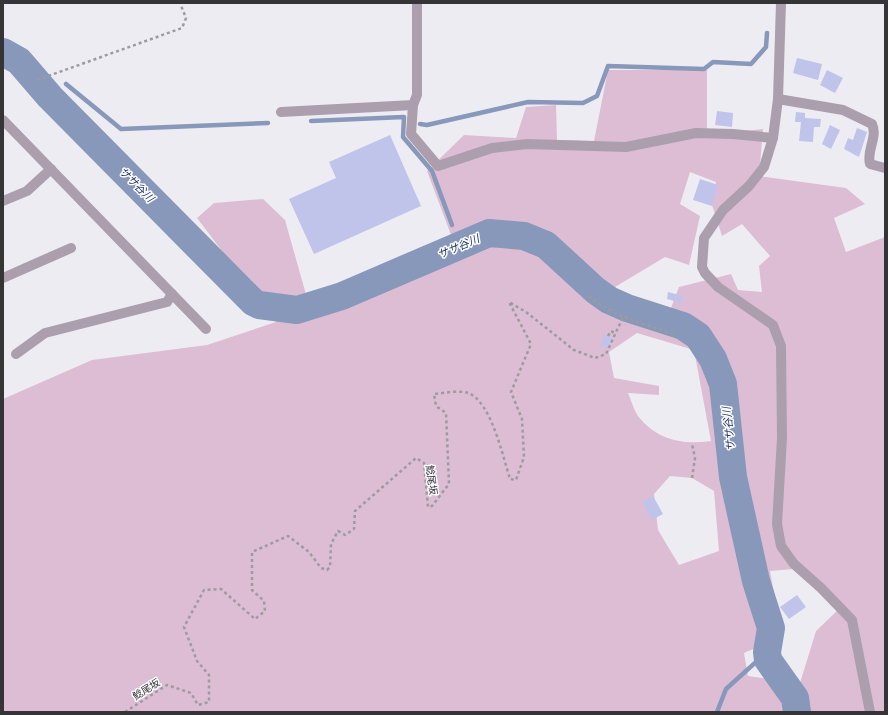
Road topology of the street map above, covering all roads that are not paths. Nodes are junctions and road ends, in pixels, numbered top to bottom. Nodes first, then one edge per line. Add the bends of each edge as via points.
1 (417, 3) edge
2 (780, 3) edge
3 (778, 100) junction
4 (413, 105) junction
5 (281, 112) dead end
6 (3, 120) edge
7 (773, 138) junction
8 (885, 168) edge
9 (51, 169) junction
10 (3, 201) edge
11 (71, 248) dead end
12 (3, 278) edge
13 (172, 294) junction
14 (206, 329) dead end
15 (16, 354) dead end
16 (870, 712) edge

1 - 4 street via 418,95
2 - 3 street
3 - 7 street
3 - 8 street via 843,110 872,124 875,131 870,164
4 - 5 street
4 - 7 street via 411,134 438,166 492,148 527,144 626,147 696,134
6 - 9 street
7 - 16 street via 764,167 749,186 723,210 704,238 702,267 718,287 773,325 781,346 782,438 777,524 781,546 794,564 852,620
9 - 10 street via 27,191
9 - 13 street
11 - 12 street
13 - 14 street
13 - 15 street via 166,302 45,333

